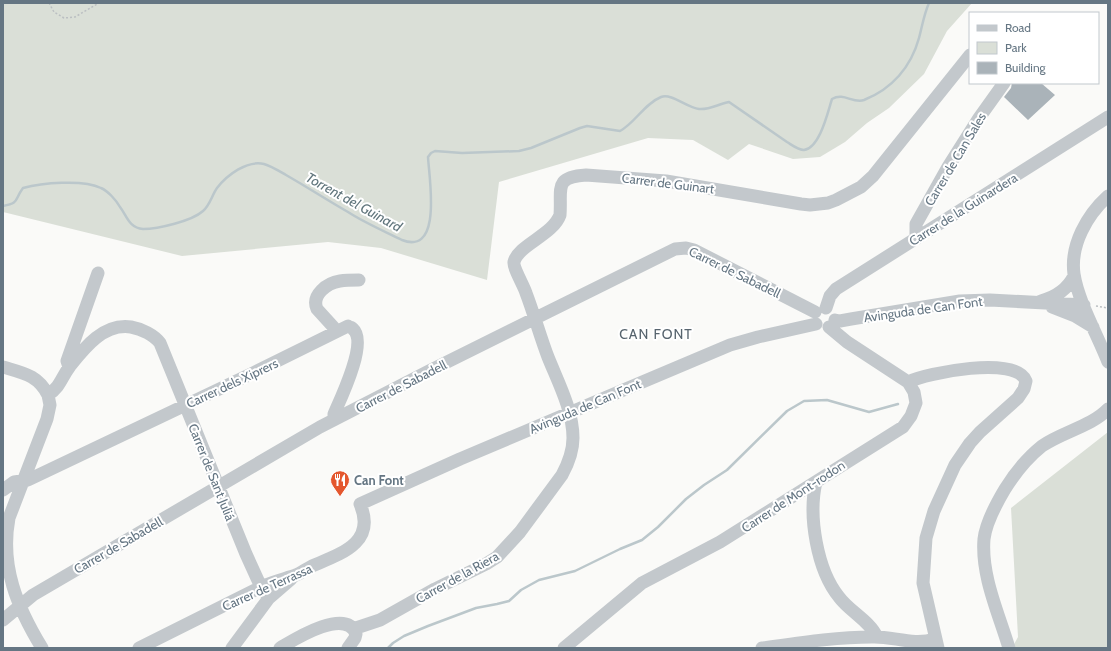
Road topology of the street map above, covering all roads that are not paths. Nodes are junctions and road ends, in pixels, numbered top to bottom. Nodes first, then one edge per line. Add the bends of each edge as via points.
1 (969, 55) edge
2 (1003, 84) edge
3 (1108, 117) edge
4 (1108, 196) edge
5 (916, 239) junction
6 (98, 273) dead end
7 (1074, 276) junction
8 (360, 280) dead end
9 (1035, 302) junction
10 (1084, 305) junction
11 (819, 315) junction
12 (535, 319) junction
13 (832, 324) junction
14 (1093, 328) junction
15 (337, 331) junction
16 (1108, 362) edge
17 (3, 367) edge
18 (69, 367) junction
19 (908, 382) junction
20 (48, 395) junction
21 (185, 406) junction
22 (1108, 409) edge
23 (570, 413) junction
24 (334, 419) junction
25 (23, 480) junction
26 (816, 482) junction
27 (218, 487) junction
28 (3, 490) edge
29 (360, 504) joint
30 (297, 574) junction
31 (261, 587) junction
32 (269, 598) junction
33 (20, 605) junction
34 (3, 620) edge
35 (353, 629) junction
36 (877, 637) junction
37 (936, 643) edge
38 (42, 648) edge
39 (139, 648) edge
40 (232, 648) edge
41 (280, 648) edge
42 (348, 648) edge
43 (564, 648) edge
44 (762, 648) edge
45 (1010, 648) edge

1 - 12 street, Carrer de Guinart via 873,176 860,187 828,203 801,204 666,180 586,175 566,179 561,186 559,219 551,229 515,259 514,269 520,277
2 - 5 street, Carrer de Can Sales via 948,167 916,224
3 - 5 street, Carrer de la Guinardera
4 - 7 street via 1090,216 1082,231 1075,257
5 - 11 street, Carrer de la Guinardera via 836,289
6 - 18 street via 67,361
7 - 9 street, Avinguda de Can Font via 1060,294
7 - 10 street
8 - 15 street via 334,282 316,297 317,309
9 - 10 street, Avinguda de Can Font
9 - 13 street, Avinguda de Can Font via 960,301
9 - 14 street, Avinguda de Can Font via 1062,310
10 - 14 street
11 - 12 street, Carrer de Sabadell via 707,256 681,248
11 - 13 street via 821,328
11 - 13 street via 832,311
11 - 23 street, Avinguda de Can Font via 764,336 730,345
12 - 23 street, Carrer de Guinart
12 - 24 street, Carrer de Sabadell
13 - 19 street via 847,342
14 - 16 street
15 - 21 street, Carrer dels Xiprers
15 - 24 street, Carrer dels Xiprers via 348,326 353,328 358,344 353,368
17 - 20 street via 32,376 42,384
18 - 20 street via 60,384
18 - 21 street, Carrer de Sant Juliá via 93,339 102,333 125,327 141,330 160,343
19 - 26 street, Carrer de Mont-rodon via 914,392 916,403 903,427
19 - 37 street via 920,377 989,367 1018,373 1026,381 1018,398 970,443 955,465 934,511 926,538 923,583
20 - 25 street via 50,406 47,419
21 - 25 street, Carrer dels Xiprers
21 - 27 street, Carrer de Sant Juliá
22 - 45 street via 1099,417 1053,439 1035,452 1016,472 991,515 984,538 984,560
23 - 29 street, Avinguda de Can Font
23 - 35 street, Carrer de la Riera via 573,444 566,467 507,548 486,564 380,620
24 - 27 street, Carrer de Sabadell
25 - 28 street, Carrer dels Xiprers via 14,482
25 - 33 street via 9,518 5,550 10,576
26 - 36 street via 813,493 815,532 818,551 827,576 839,598 874,631
26 - 43 street, Carrer de Mont-rodon via 720,542 642,584
27 - 31 street, Carrer de Sant Juliá
27 - 33 street, Carrer de Sabadell
29 - 30 street, Carrer de Terrassa via 365,520 358,541 344,552
30 - 31 street, Carrer de Terrassa
30 - 32 street
31 - 32 street, Carrer de Sant Juliá
31 - 39 street, Carrer de Terrassa
32 - 40 street
33 - 34 street, Carrer de Sabadell
33 - 38 street
35 - 41 street via 341,622 332,624 316,629
35 - 42 street via 355,638
36 - 37 street
36 - 44 street via 812,641

